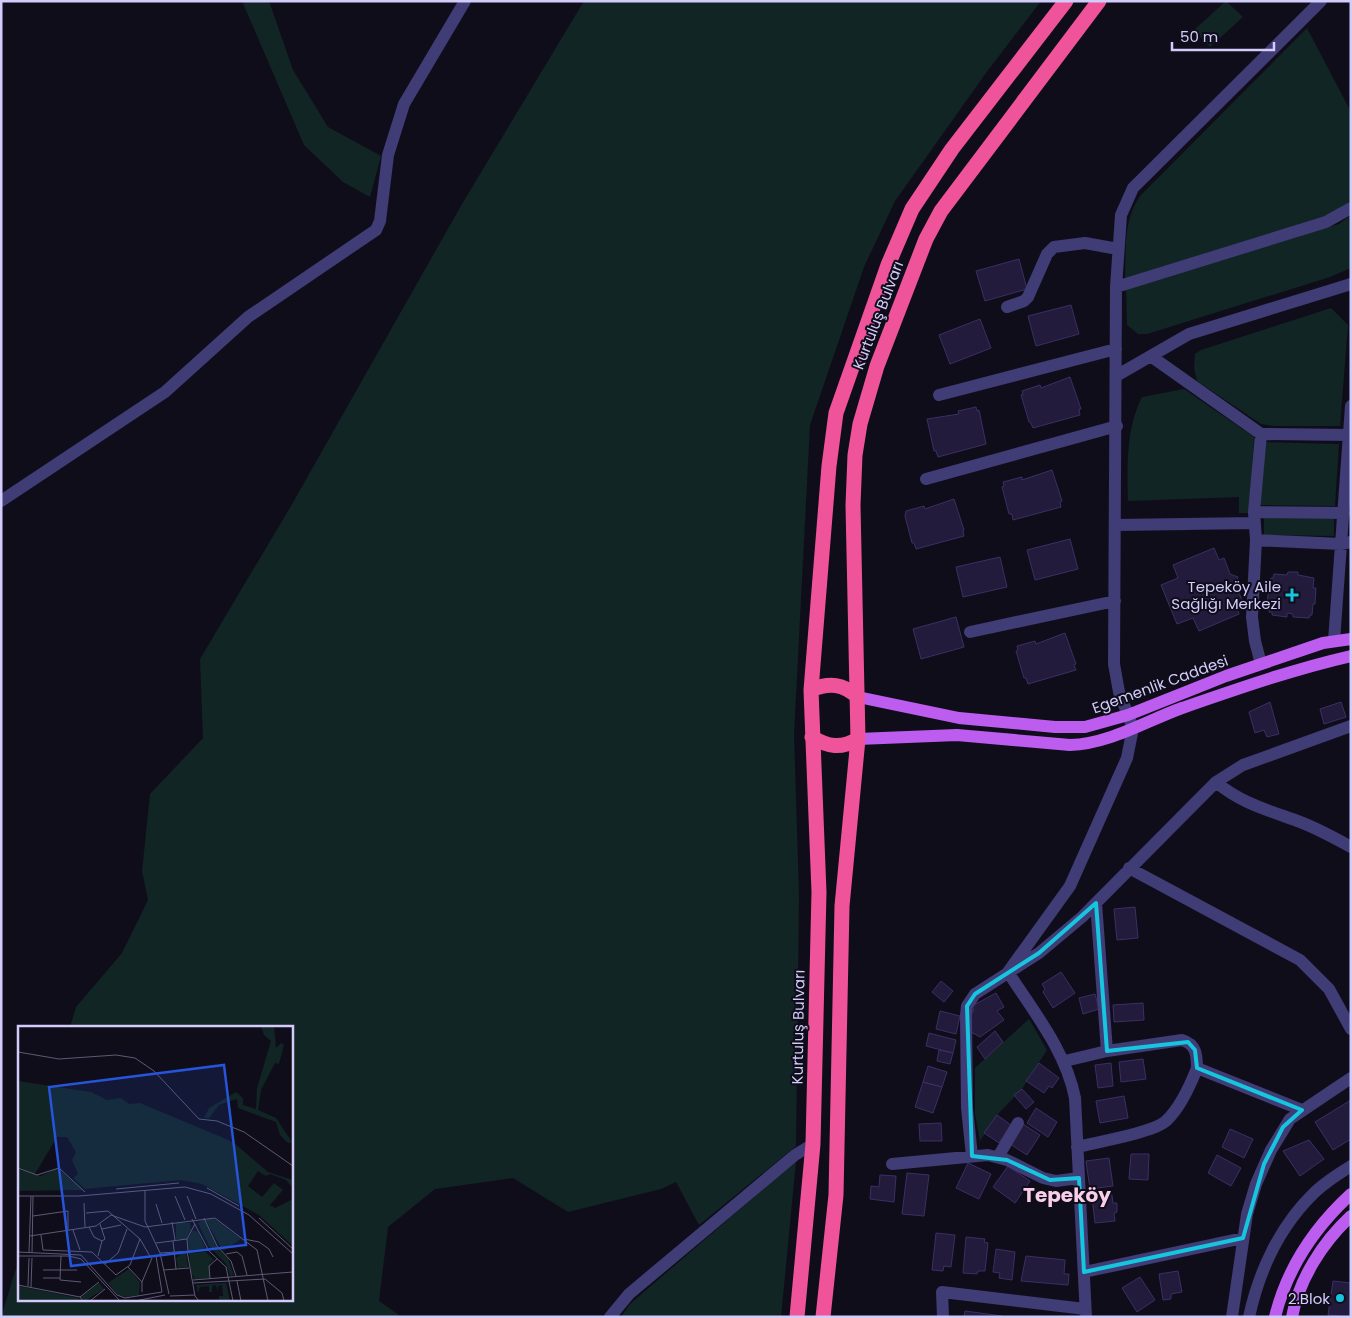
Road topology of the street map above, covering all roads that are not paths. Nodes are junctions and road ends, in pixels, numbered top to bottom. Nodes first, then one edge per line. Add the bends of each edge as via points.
1 (465, 1) edge
2 (1066, 1) edge
3 (1099, 1) edge
4 (1311, 1) edge
5 (1321, 1) edge
6 (1307, 16) junction
7 (1351, 208) edge
8 (1118, 249) junction
9 (1351, 284) edge
10 (1116, 288) junction
11 (1006, 307) dead end
12 (1116, 348) junction
13 (1152, 357) junction
14 (1116, 376) junction
15 (939, 395) dead end
16 (1351, 406) edge
17 (1117, 426) junction
18 (1260, 434) junction
19 (1350, 438) edge
20 (926, 480) dead end
21 (1, 501) edge
22 (1344, 512) junction
23 (1254, 518) junction
24 (1116, 525) junction
25 (1256, 540) junction
26 (1346, 543) edge
27 (1115, 602) junction
28 (970, 632) dead end
29 (1351, 639) edge
30 (1334, 641) junction
31 (1351, 656) edge
32 (1262, 664) junction
33 (811, 690) junction
34 (858, 697) junction
35 (1128, 715) junction
36 (1351, 726) edge
37 (1132, 728) junction
38 (812, 737) junction
39 (858, 739) junction
40 (1216, 782) junction
41 (1351, 847) edge
42 (1129, 868) junction
43 (1096, 903) junction
44 (1008, 972) junction
45 (1351, 1028) edge
46 (1107, 1051) junction
47 (1065, 1062) junction
48 (1197, 1068) junction
49 (1351, 1078) edge
50 (1302, 1110) junction
51 (1018, 1123) dead end
52 (813, 1144) junction
53 (1077, 1147) junction
54 (972, 1156) junction
55 (998, 1157) junction
56 (892, 1164) dead end
57 (1351, 1166) edge
58 (1079, 1178) junction
59 (1351, 1194) edge
60 (1351, 1216) edge
61 (1243, 1238) junction
62 (1084, 1272) junction
63 (1085, 1313) edge
64 (610, 1317) edge
65 (797, 1317) edge
66 (823, 1317) edge
67 (943, 1317) edge
68 (1232, 1317) edge
69 (1249, 1317) edge
70 (1275, 1317) edge
71 (1292, 1317) edge

1 - 21 street via 404,104 388,155 380,221 376,230 248,317 165,392
2 - 33 highway, Kurtuluş Bulvarı via 929,181 912,209 888,265 836,413
3 - 34 highway, Kurtuluş Bulvarı via 942,211 926,239 867,396 855,455 853,505
4 - 6 street
5 - 6 street
6 - 8 street via 1133,188 1121,215
7 - 10 street via 1326,222
8 - 10 street
8 - 11 street via 1085,243 1054,247 1047,254 1028,297
9 - 13 street via 1189,334
10 - 12 street
12 - 14 street
12 - 15 street
13 - 14 street
13 - 18 street
14 - 17 street
16 - 19 street
17 - 20 street
17 - 24 street
18 - 19 street
18 - 23 street
19 - 22 street
22 - 23 street
22 - 26 street
23 - 24 street
23 - 25 street
24 - 27 street
25 - 26 street
25 - 32 street via 1252,617
26 - 30 street
27 - 28 street
27 - 35 street via 1115,676
29 - 30 main road, Egemenlik Caddesi
30 - 32 main road, Egemenlik Caddesi
31 - 37 main road, Egemenlik Caddesi via 1196,704
32 - 35 main road, Egemenlik Caddesi
33 - 34 highway via 830,684 849,689
33 - 38 highway
34 - 35 main road, Egemenlik Caddesi via 938,715 1054,727 1099,725
34 - 39 highway
35 - 37 street
36 - 40 street via 1243,765
37 - 39 main road, Egemenlik Caddesi via 1081,744 957,735
37 - 44 street via 1127,758 1070,886
38 - 39 highway via 832,746
38 - 52 highway, Kurtuluş Bulvarı via 819,892
39 - 66 highway via 842,906 836,1195
40 - 41 street via 1257,807 1318,830
40 - 42 street
42 - 43 street
42 - 45 street via 1300,960 1329,989
43 - 44 street via 1039,953
43 - 46 street
44 - 47 street
44 - 54 street via 975,994 967,1006 967,1108
46 - 47 street
46 - 48 street via 1182,1040 1195,1050
47 - 53 street via 1075,1098
48 - 50 street
48 - 53 street via 1185,1094 1166,1121 1144,1131
49 - 50 street
50 - 61 street via 1283,1127 1268,1157 1251,1199
51 - 55 street
52 - 64 street via 795,1155 629,1294
52 - 65 highway, Kurtuluş Bulvarı
53 - 58 street
54 - 55 street
54 - 56 street
55 - 58 street via 1043,1178 1056,1181
57 - 69 street via 1314,1192 1294,1215 1263,1269
58 - 62 street
59 - 70 main road via 1308,1241 1287,1281
60 - 71 main road via 1314,1262 1299,1292
61 - 62 street
61 - 68 street
62 - 63 street
63 - 67 street via 942,1292

